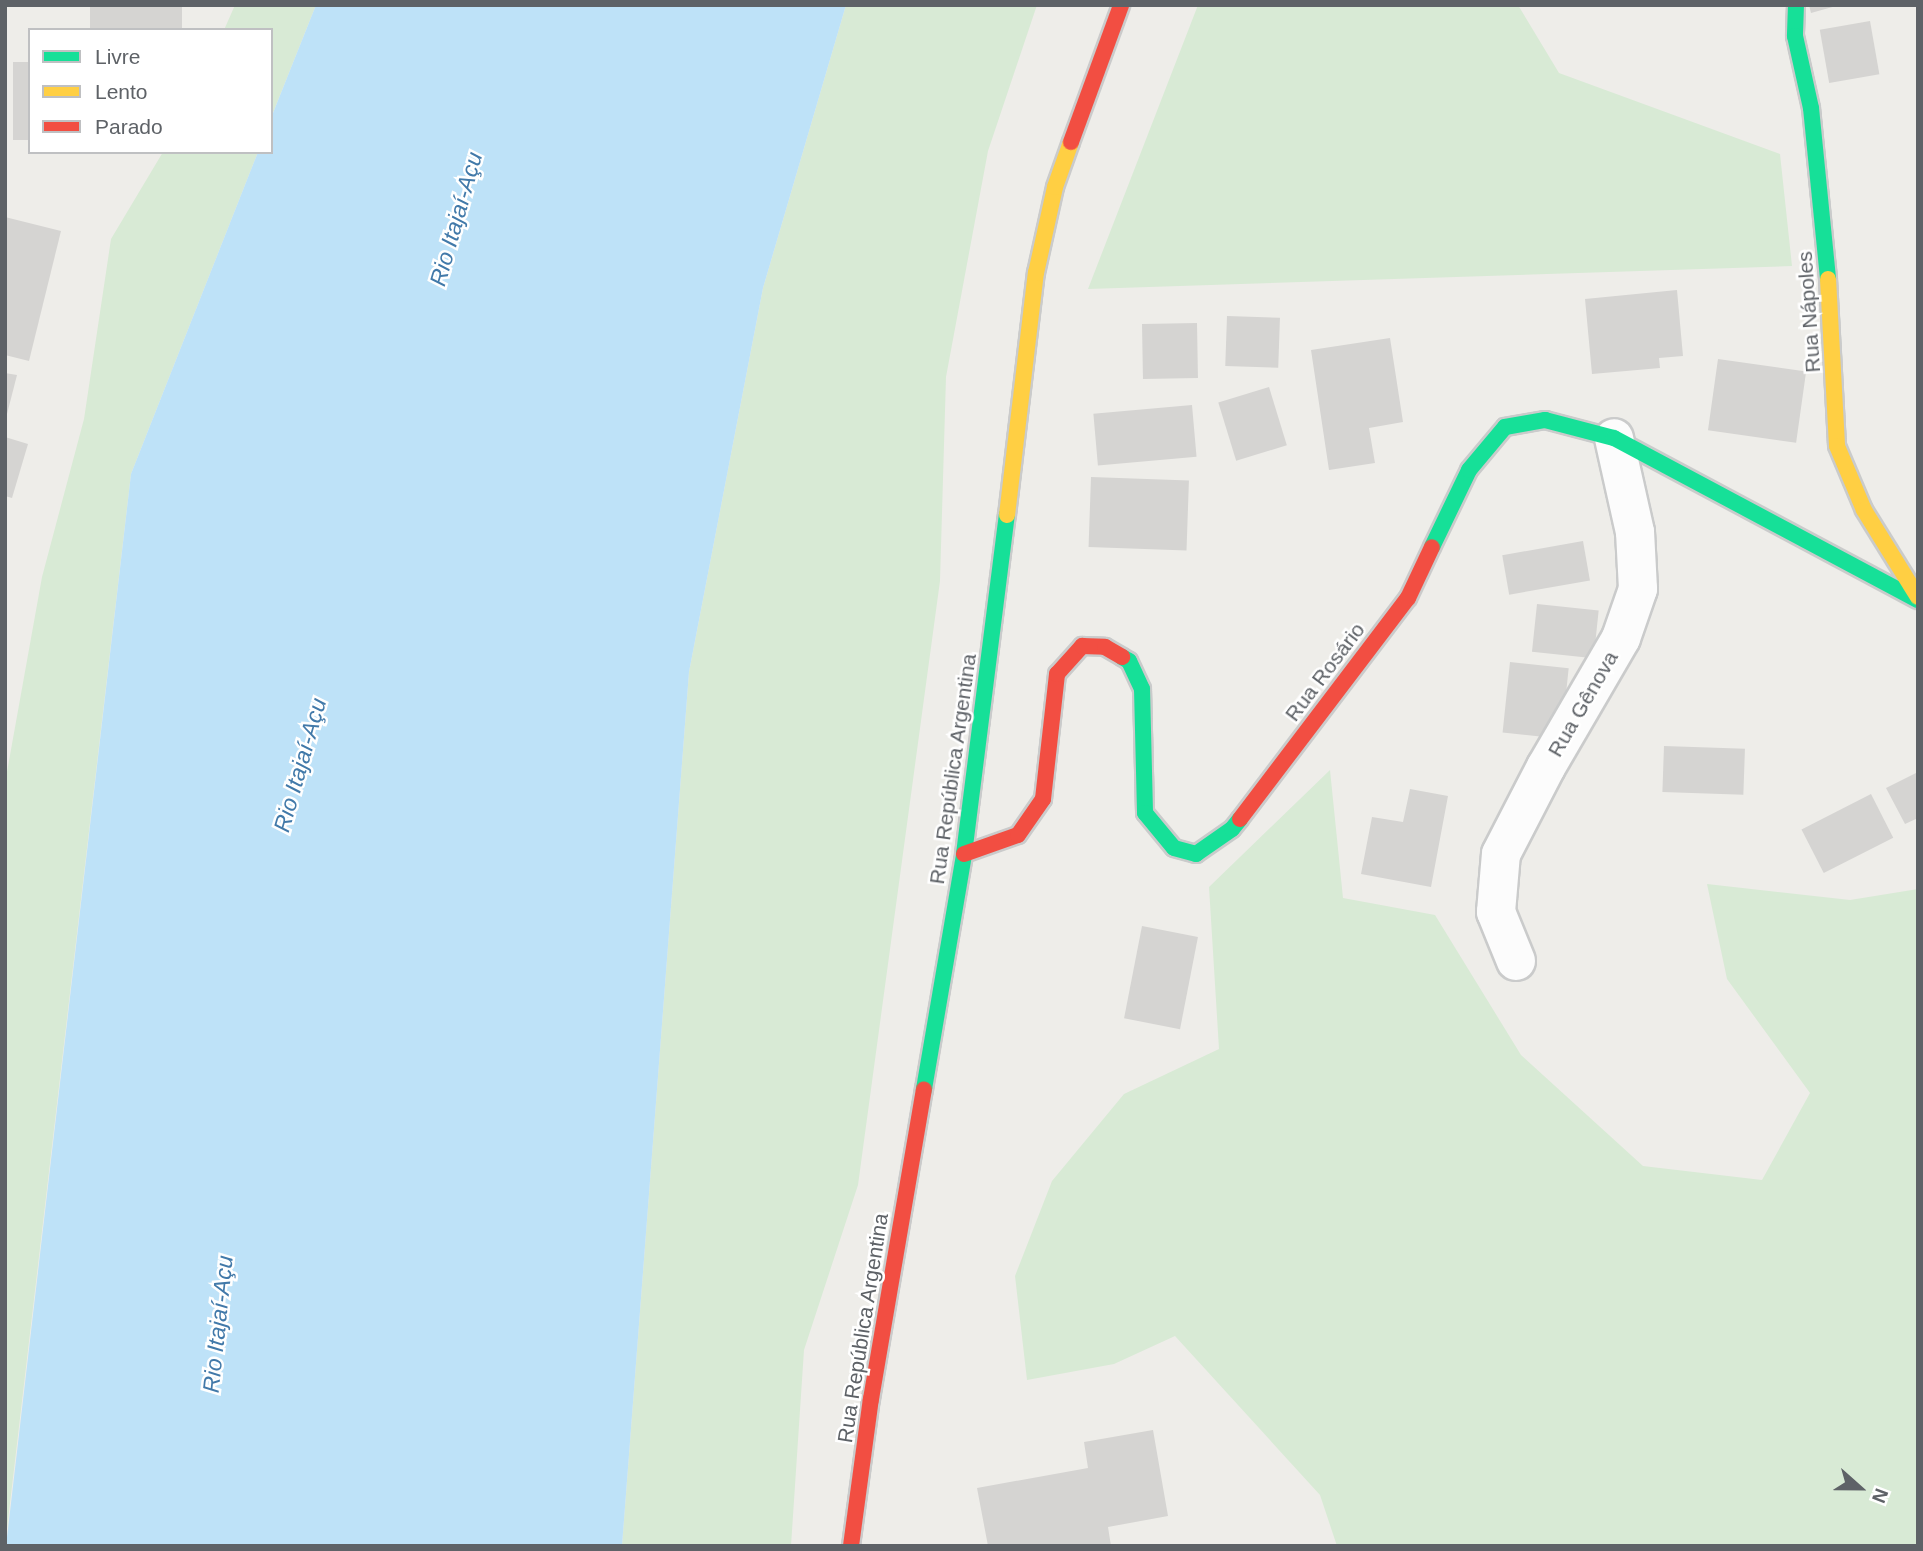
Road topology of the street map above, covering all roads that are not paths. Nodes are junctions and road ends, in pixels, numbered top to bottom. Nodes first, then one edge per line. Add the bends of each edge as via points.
1 (1121, 5) edge
2 (1796, 5) edge
3 (1614, 438) junction
4 (1918, 598) edge
5 (964, 853) junction
6 (1516, 961) dead end
7 (851, 1546) edge

1 - 5 street, Rua República Argentina via 1055,187 1035,273
2 - 4 street, Rua Nápoles via 1795,36 1811,108 1833,324 1837,446 1864,510
3 - 4 street, Rua Rosário
3 - 5 street, Rua Rosário via 1545,420 1505,427 1469,470 1408,598 1232,829 1196,854 1174,848 1145,813 1142,689 1129,661 1105,647 1082,646 1057,674 1043,799 1018,835
3 - 6 street, Rua Gênova via 1635,532 1638,589 1621,638 1501,854 1496,912
5 - 7 street, Rua República Argentina via 871,1399

